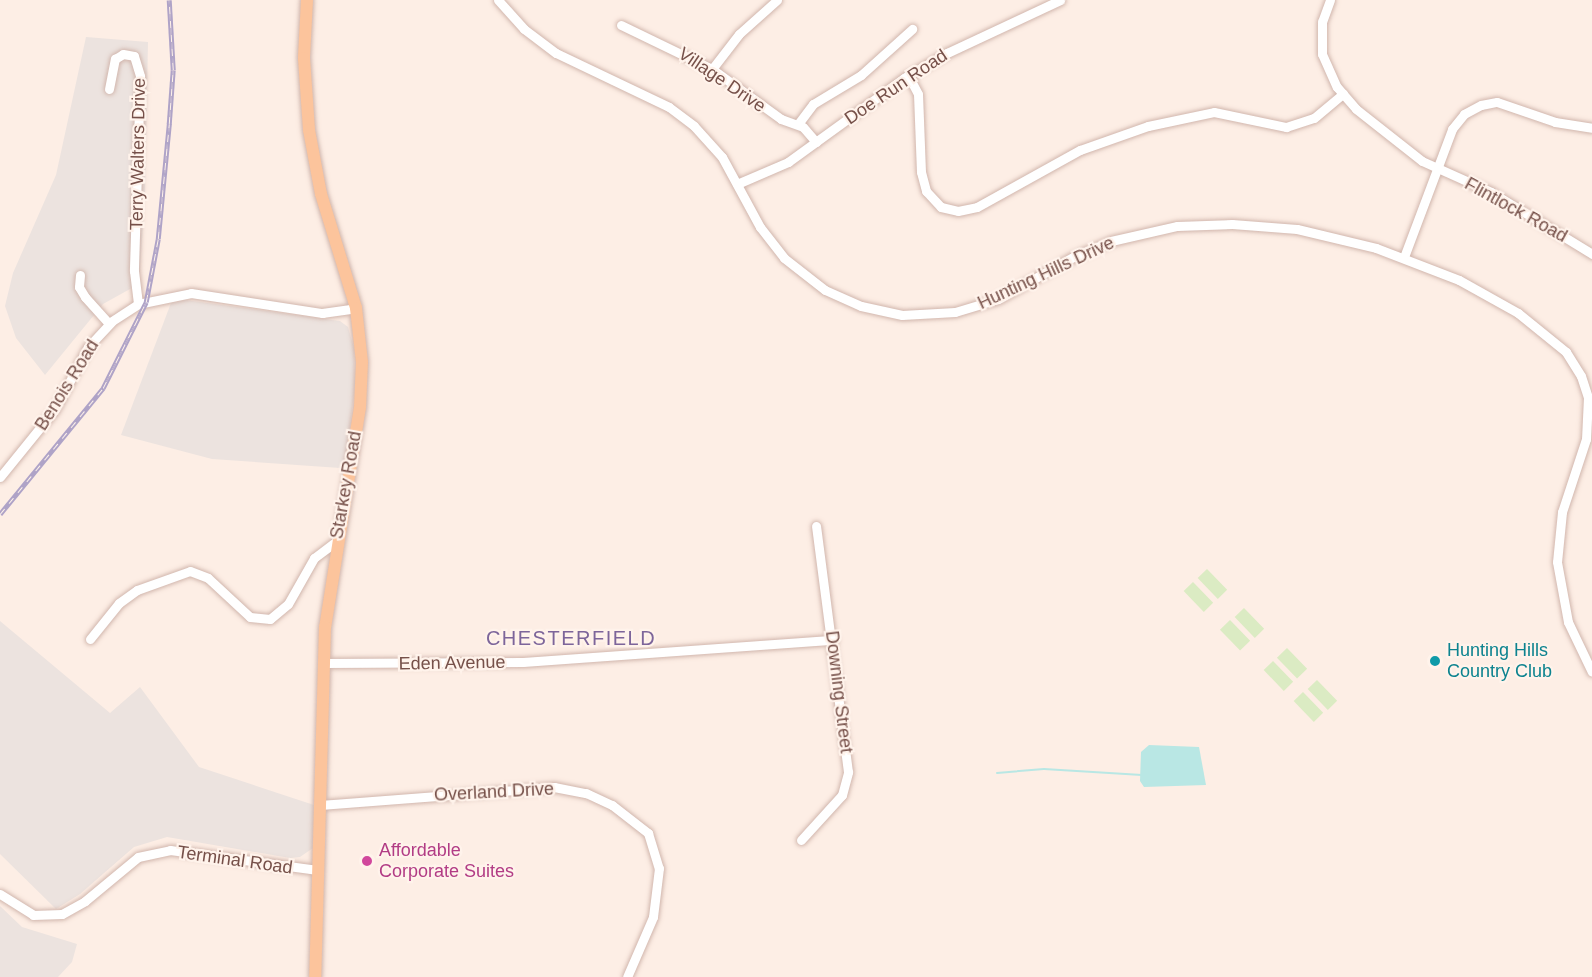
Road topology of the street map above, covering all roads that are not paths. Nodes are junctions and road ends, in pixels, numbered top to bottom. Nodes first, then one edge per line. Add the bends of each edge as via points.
1 (307, 0) edge
2 (498, 0) edge
3 (777, 0) edge
4 (1060, 0) edge
5 (1330, 0) edge
6 (621, 25) dead end
7 (912, 29) dead end
8 (712, 69) junction
9 (908, 75) junction
10 (109, 89) dead end
11 (1343, 94) junction
12 (798, 124) junction
13 (1592, 128) edge
14 (816, 142) junction
15 (1437, 169) junction
16 (738, 184) junction
17 (1592, 254) edge
18 (1404, 257) junction
19 (80, 275) dead end
20 (138, 304) junction
21 (356, 308) junction
22 (109, 324) junction
23 (0, 477) edge
24 (816, 526) dead end
25 (335, 543) junction
26 (90, 639) dead end
27 (833, 640) junction
28 (323, 663) junction
29 (1592, 672) edge
30 (320, 804) junction
31 (801, 840) dead end
32 (318, 870) junction
33 (0, 894) edge
34 (315, 977) edge
35 (627, 977) edge

1 - 21 main road, Starkey Road via 306,91 314,162
2 - 16 street, Hunting Hills Drive via 524,29 556,53 678,113 710,142
3 - 8 street via 730,44
4 - 9 street, Doe Run Road via 991,29
5 - 11 street, Flintlock Road via 1322,22 1322,54
6 - 8 street, Village Drive
7 - 12 street via 861,75 813,104
8 - 12 street, Village Drive via 781,119
9 - 11 street via 918,94 921,172 926,191 941,207 958,211 977,207 1080,150 1148,126 1214,112 1278,127 1292,126 1314,118
9 - 14 street, Doe Run Road
10 - 20 street, Terry Walters Drive via 115,59 123,54 134,56 140,76 134,271
11 - 15 street, Flintlock Road via 1385,134
12 - 14 street, Village Drive
13 - 15 street via 1555,122 1506,104 1480,105 1454,125
14 - 16 street, Doe Run Road via 771,171
15 - 17 street, Flintlock Road via 1491,192
15 - 18 street
16 - 18 street, Hunting Hills Drive via 770,242 794,268 843,299 902,315 936,315 977,307 1094,248 1178,226 1232,224 1297,229
18 - 29 street, Hunting Hills Drive via 1459,280 1518,313 1554,340 1581,376 1588,397 1589,423 1562,512 1557,562 1568,622
19 - 22 street via 85,297
20 - 21 street, Benois Road via 191,293 322,313
20 - 22 street, Benois Road
21 - 25 main road, Starkey Road via 362,362 360,407
22 - 23 street, Benois Road via 88,347 44,425
24 - 27 street, Downing Street
25 - 26 street via 314,558 288,604 270,619 250,617 208,578 190,571 137,590 119,603
25 - 28 main road, Starkey Road
27 - 28 street, Eden Avenue via 523,662
27 - 31 street, Downing Street via 847,736 848,778 842,795
28 - 30 main road, Starkey Road
30 - 32 main road, Starkey Road
30 - 35 street, Overland Drive via 554,787 586,793 612,805 648,833 659,868 653,917
32 - 33 street, Terminal Road via 170,850 138,857 86,902 62,914 33,915
32 - 34 main road, Starkey Road

